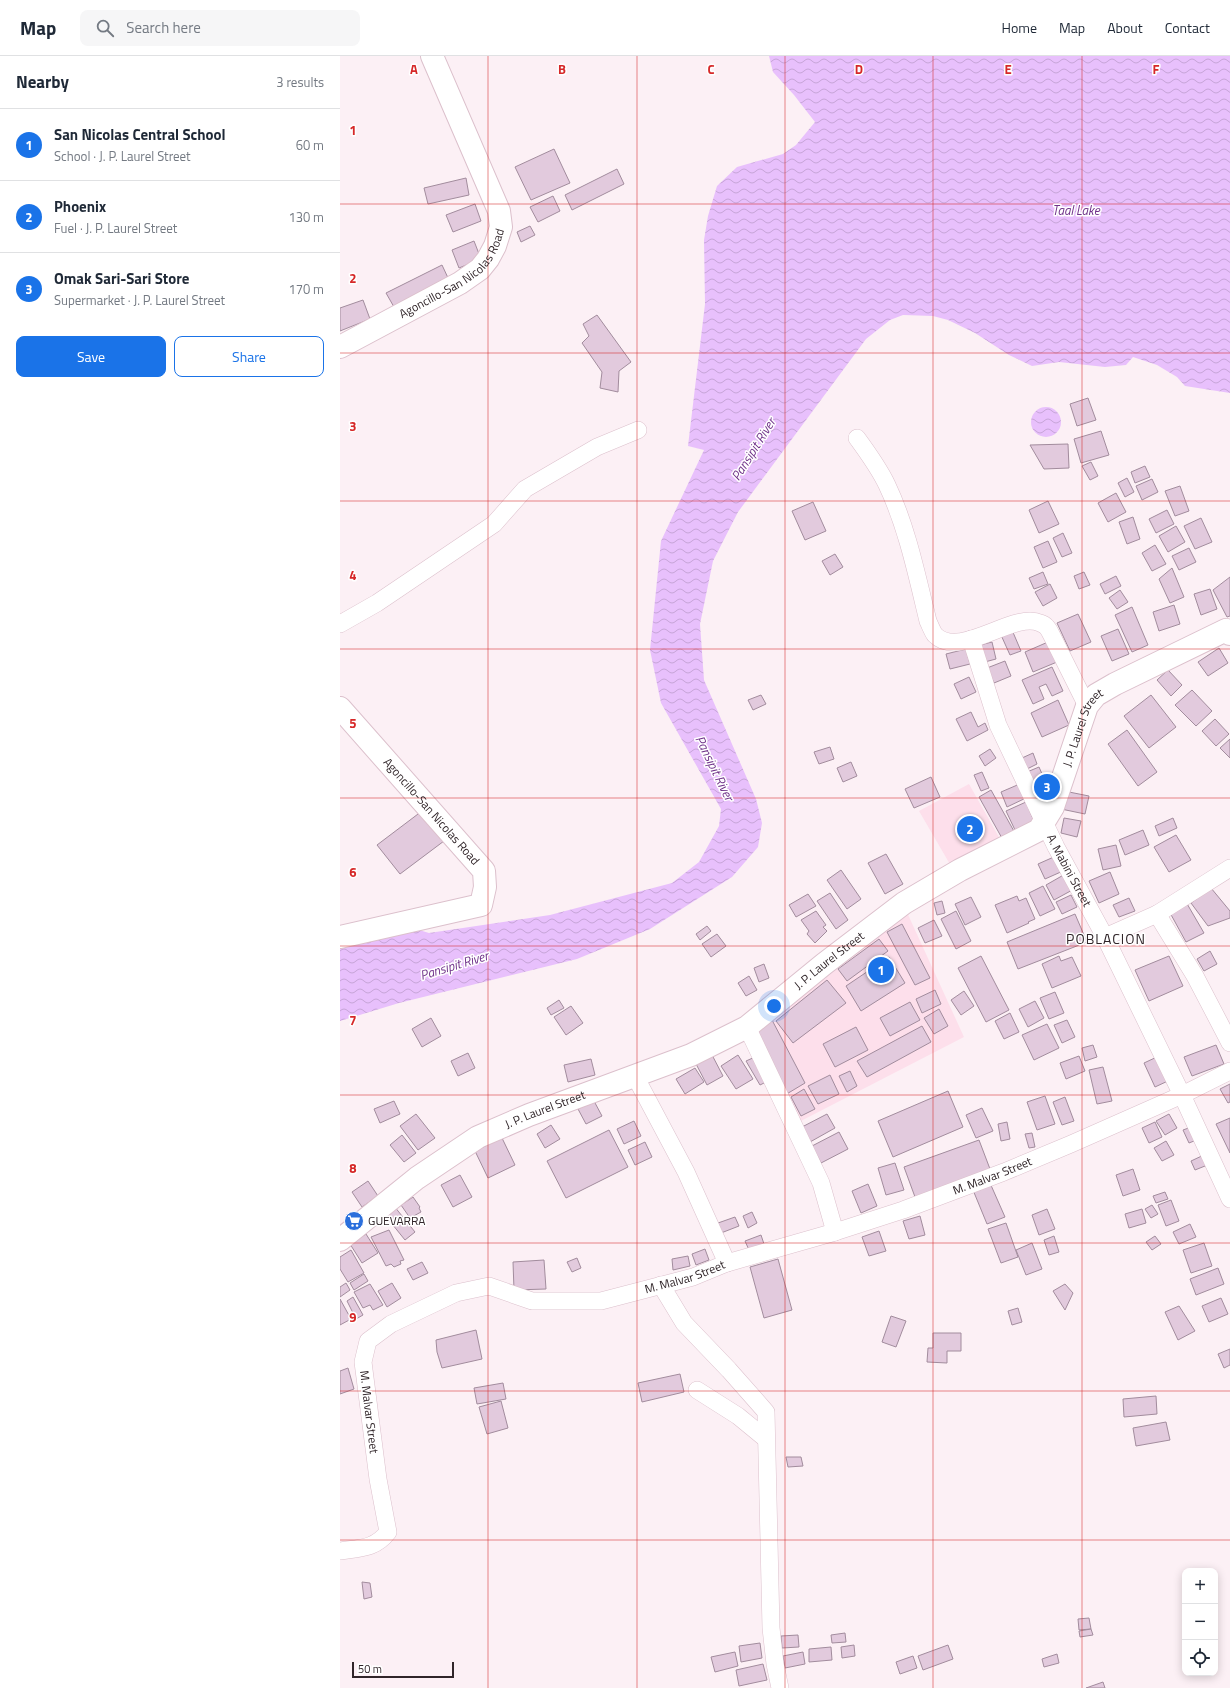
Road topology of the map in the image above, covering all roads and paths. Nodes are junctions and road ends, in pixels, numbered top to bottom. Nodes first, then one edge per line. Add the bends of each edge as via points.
1 (432, 56) edge
2 (340, 347) edge
3 (638, 430) dead end
4 (857, 438) dead end
5 (340, 624) edge
6 (1229, 631) edge
7 (971, 640) junction
8 (1087, 706) junction
9 (340, 708) edge
10 (1045, 821) junction
11 (1230, 868) edge
12 (1156, 914) junction
13 (1105, 937) junction
14 (340, 938) edge
15 (747, 1027) junction
16 (1230, 1043) edge
17 (1230, 1071) edge
18 (635, 1076) junction
19 (1182, 1094) junction
20 (1230, 1199) edge
21 (835, 1232) junction
22 (340, 1240) edge
23 (727, 1263) junction
24 (661, 1285) junction
25 (697, 1390) dead end
26 (766, 1440) junction
27 (340, 1551) edge
28 (780, 1688) edge

1 - 2 main road, Agoncillo-San Nicolas Road via 499,211 501,227 495,246 480,269 460,283
3 - 5 street via 597,447 525,489 494,524 377,603
4 - 7 street via 886,484 898,511 928,621 934,634 942,640
6 - 8 main road, J. P. Laurel Street via 1115,684 1096,695
7 - 8 street via 1023,622 1040,622 1048,627
7 - 10 street, A. Mabini Street via 998,725
8 - 10 main road, J. P. Laurel Street via 1053,807
9 - 14 main road, Agoncillo-San Nicolas Road via 484,871 485,887 481,905
10 - 13 street, A. Mabini Street via 1056,847
10 - 15 main road, J. P. Laurel Street via 1038,830 960,870 904,903
11 - 12 street
12 - 13 street
12 - 16 street via 1195,976
13 - 19 street, A. Mabini Street
15 - 18 main road, J. P. Laurel Street via 691,1055
15 - 21 street via 821,1183
17 - 19 street, M. Malvar Street
18 - 22 main road, J. P. Laurel Street via 529,1115 478,1137 417,1178
18 - 23 street via 686,1172
19 - 20 street, A. Mabini Street
19 - 21 street, M. Malvar Street via 1011,1169 903,1210
21 - 23 street, M. Malvar Street
23 - 24 street, M. Malvar Street via 693,1277
24 - 26 street via 684,1322 766,1412
24 - 27 street, M. Malvar Street via 601,1301 532,1301 489,1286 456,1293 391,1324 368,1341 363,1362 378,1478 388,1532 381,1541 373,1545
25 - 26 street via 738,1416
26 - 28 street via 771,1628

